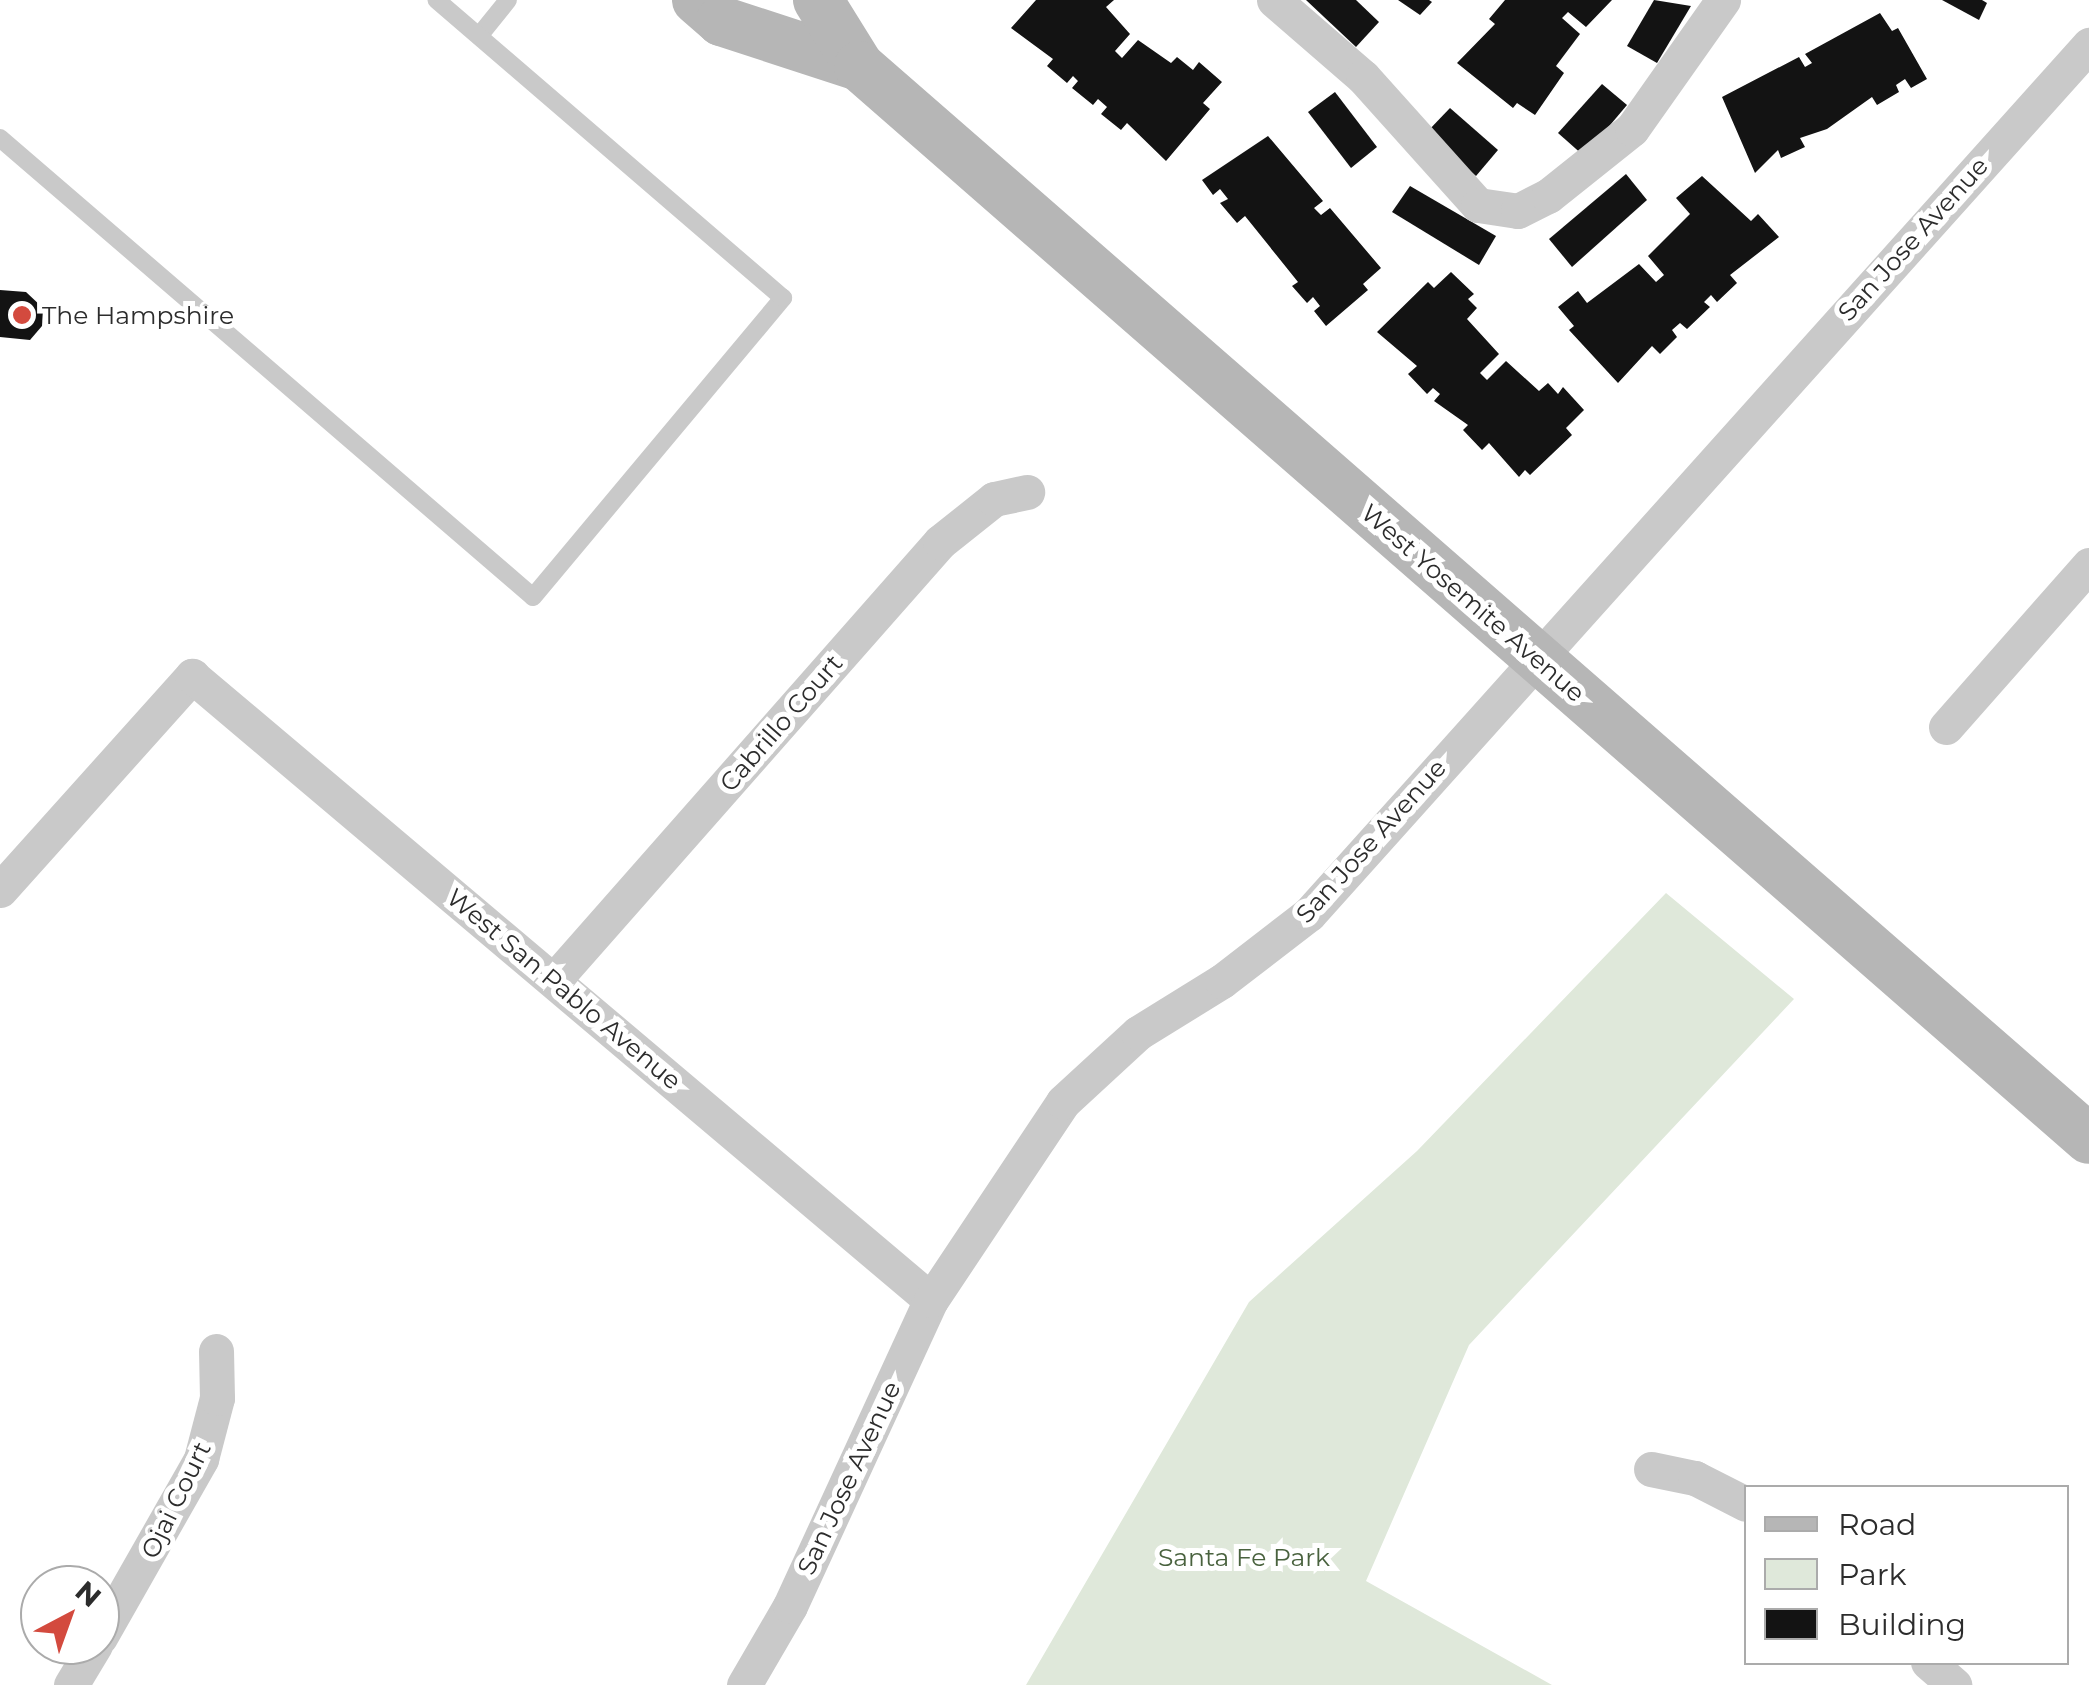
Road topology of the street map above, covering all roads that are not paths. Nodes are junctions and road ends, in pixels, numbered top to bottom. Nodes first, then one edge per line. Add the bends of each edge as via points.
1 (437, 0) edge
2 (508, 0) edge
3 (697, 0) edge
4 (818, 0) edge
5 (1274, 0) edge
6 (1723, 0) edge
7 (479, 36) junction
8 (2089, 45) edge
9 (859, 66) junction
10 (0, 138) edge
11 (1027, 492) dead end
12 (2089, 566) edge
13 (1534, 657) junction
14 (1946, 727) dead end
15 (0, 890) edge
16 (554, 980) junction
17 (2089, 1138) edge
18 (930, 1300) junction
19 (216, 1351) dead end
20 (1650, 1469) dead end
21 (1744, 1503) edge
22 (120, 1602) edge
23 (1931, 1665) edge
24 (744, 1685) edge
25 (1954, 1685) edge

1 - 7 lane
2 - 7 lane
3 - 9 main road, West Yosemite Avenue via 721,21
4 - 9 main road, West Yosemite Avenue
5 - 6 street via 1363,77 1426,155 1478,205 1518,211 1548,196 1632,129
7 - 10 lane via 783,298 532,596
8 - 13 street, San Jose Avenue
9 - 13 main road, West Yosemite Avenue
11 - 16 street, Cabrillo Court via 994,499 940,542
12 - 14 street
13 - 17 main road, West Yosemite Avenue
13 - 18 street, San Jose Avenue via 1308,914 1222,981 1138,1034 1063,1102
15 - 16 street, West San Pablo Avenue via 196,679
16 - 18 street, West San Pablo Avenue
18 - 24 street, San Jose Avenue via 790,1606
19 - 22 street, Ojai Court via 218,1398 201,1459
20 - 21 street via 1695,1478
23 - 25 street

